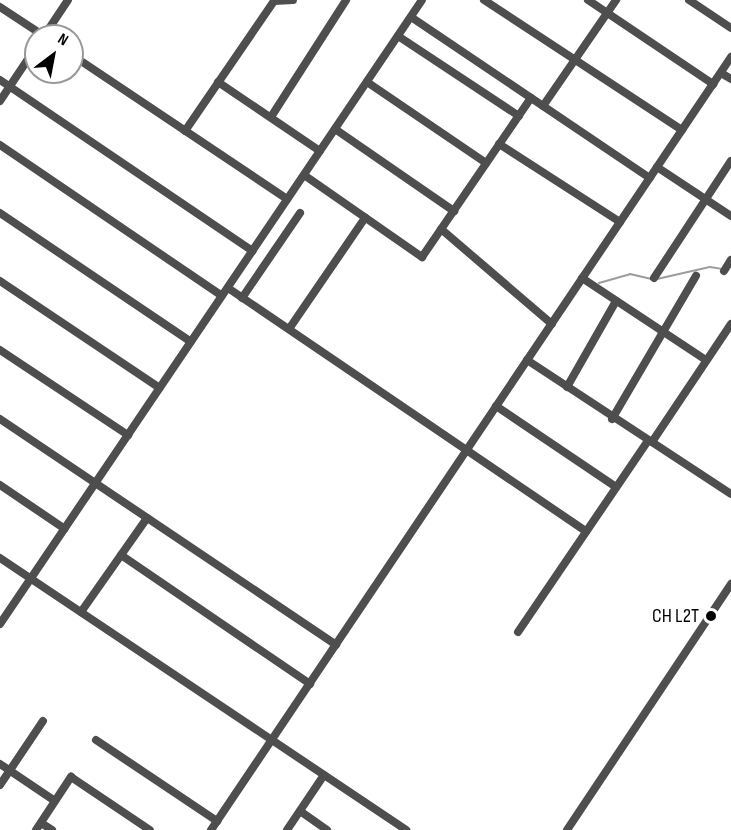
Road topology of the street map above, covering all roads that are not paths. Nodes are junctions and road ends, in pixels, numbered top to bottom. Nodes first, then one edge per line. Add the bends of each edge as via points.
1 (68, 0) edge
2 (293, 0) edge
3 (346, 0) edge
4 (422, 0) edge
5 (484, 0) edge
6 (588, 0) edge
7 (616, 0) edge
8 (689, 0) edge
9 (0, 6) edge
10 (607, 13) junction
11 (411, 17) junction
12 (26, 24) edge
13 (52, 24) edge
14 (731, 28) edge
15 (398, 36) junction
16 (731, 57) edge
17 (575, 60) junction
18 (84, 63) edge
19 (24, 65) edge
20 (721, 73) junction
21 (0, 80) edge
22 (731, 80) edge
23 (218, 82) junction
24 (367, 82) junction
25 (713, 84) junction
26 (9, 87) junction
27 (531, 98) junction
28 (0, 100) edge
29 (543, 106) junction
30 (519, 116) junction
31 (271, 117) junction
32 (335, 129) junction
33 (682, 130) junction
34 (185, 131) junction
35 (499, 144) junction
36 (0, 145) edge
37 (320, 151) junction
38 (731, 161) edge
39 (486, 164) junction
40 (657, 167) junction
41 (304, 175) junction
42 (650, 178) junction
43 (287, 199) junction
44 (706, 199) junction
45 (454, 211) junction
46 (0, 213) edge
47 (300, 213) dead end
48 (731, 216) edge
49 (365, 218) junction
50 (620, 222) junction
51 (441, 229) junction
52 (253, 251) junction
53 (731, 260) edge
54 (724, 271) dead end
55 (696, 276) dead end
56 (582, 278) junction
57 (654, 278) dead end
58 (0, 281) edge
59 (228, 288) junction
60 (222, 296) junction
61 (242, 298) junction
62 (616, 301) junction
63 (552, 324) junction
64 (731, 324) edge
65 (289, 329) junction
66 (663, 332) junction
67 (191, 342) junction
68 (0, 350) edge
69 (527, 360) junction
70 (706, 360) junction
71 (567, 387) junction
72 (160, 388) junction
73 (496, 406) junction
74 (0, 419) edge
75 (612, 419) junction
76 (128, 435) junction
77 (649, 442) junction
78 (467, 450) junction
79 (96, 483) junction
80 (0, 485) edge
81 (616, 487) junction
82 (731, 494) edge
83 (147, 518) junction
84 (65, 529) junction
85 (586, 531) junction
86 (121, 555) junction
87 (0, 558) edge
88 (31, 579) junction
89 (731, 584) edge
90 (81, 612) junction
91 (0, 624) edge
92 (518, 632) dead end
93 (336, 645) junction
94 (310, 684) junction
95 (44, 721) dead end
96 (96, 740) dead end
97 (272, 740) junction
98 (0, 764) edge
99 (10, 770) junction
100 (324, 775) junction
101 (0, 785) edge
102 (55, 801) junction
103 (300, 811) junction
104 (217, 821) junction
105 (39, 826) edge
106 (396, 827) edge
107 (52, 830) edge
108 (150, 830) edge
109 (211, 830) edge
110 (287, 830) edge
111 (327, 830) edge
112 (406, 830) edge
113 (567, 830) edge

1 - 13 street
2 - 23 street via 274,1
3 - 31 street
4 - 11 street
5 - 17 street
6 - 10 street
7 - 10 street
8 - 14 street
9 - 12 street
10 - 17 street
10 - 25 street
11 - 15 street
11 - 27 street
15 - 24 street
15 - 30 street
16 - 20 street
17 - 29 street
17 - 33 street
18 - 34 street
19 - 26 street
20 - 22 street
20 - 25 street
21 - 26 street
23 - 31 street
23 - 34 street
24 - 32 street
24 - 39 street
25 - 33 street
26 - 28 street
26 - 52 street
27 - 29 street
27 - 30 street
29 - 42 street
30 - 35 street
31 - 37 street
32 - 37 street
32 - 45 street
33 - 40 street
34 - 43 street
35 - 39 street
35 - 50 street
36 - 60 street
37 - 41 street
38 - 44 street
39 - 45 street
40 - 42 street
40 - 44 street
41 - 43 street
41 - 49 street
42 - 50 street
43 - 52 street
44 - 48 street
44 - 57 street
45 - 51 street
46 - 67 street
47 - 61 street
49 - 51 street via 422,257
49 - 65 street
50 - 56 street
51 - 63 street
52 - 59 street
53 - 54 street
55 - 66 street
56 - 62 street
56 - 63 street
58 - 72 street
59 - 60 street
59 - 61 street
60 - 67 street
61 - 65 street
62 - 66 street
62 - 71 street
63 - 69 street
64 - 70 street
65 - 78 street
66 - 70 street
66 - 75 street
67 - 72 street
68 - 76 street
69 - 71 street
69 - 73 street
70 - 77 street
71 - 75 street
72 - 76 street
73 - 78 street
73 - 81 street
74 - 79 street
75 - 77 street
76 - 79 street
77 - 81 street
77 - 82 street
78 - 85 street
78 - 93 street
79 - 83 street
79 - 84 street
80 - 84 street
81 - 85 street
83 - 86 street
83 - 93 street
84 - 88 street
85 - 92 street
86 - 90 street
86 - 94 street
87 - 88 street
88 - 90 street
88 - 91 street
89 - 113 street
90 - 97 street
93 - 94 street
94 - 97 street
95 - 99 street
96 - 104 street
97 - 100 street
97 - 104 street
98 - 99 street
99 - 101 street
99 - 102 street
100 - 103 street
100 - 106 street
102 - 105 street
102 - 108 street via 72,777
103 - 110 street
103 - 111 street
104 - 109 street
105 - 107 street
106 - 112 street

